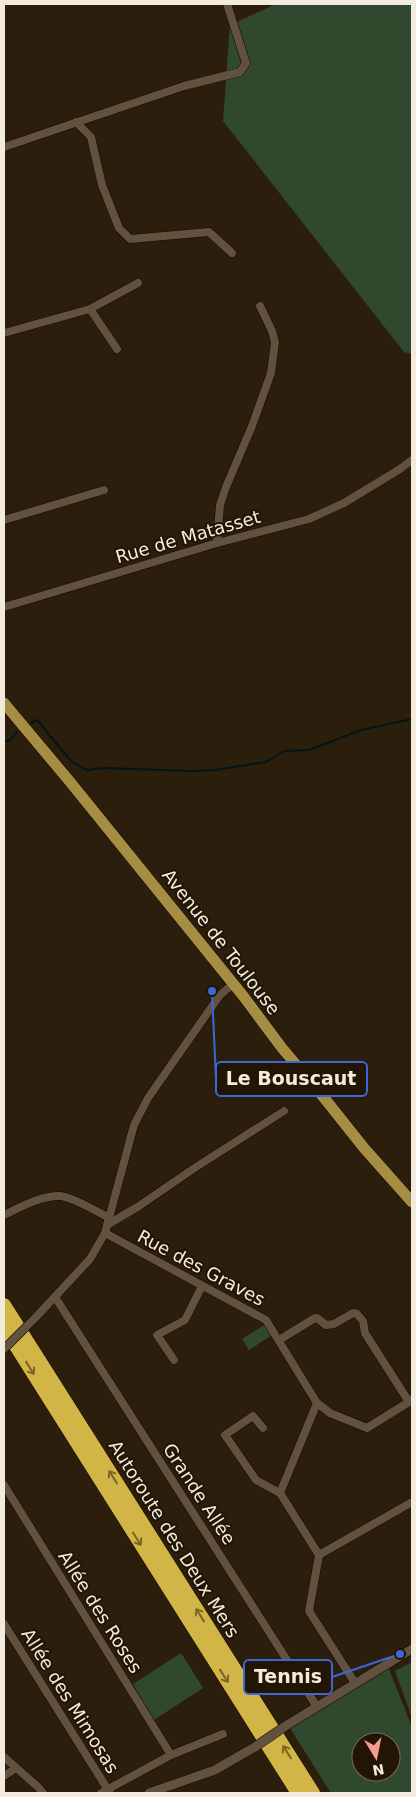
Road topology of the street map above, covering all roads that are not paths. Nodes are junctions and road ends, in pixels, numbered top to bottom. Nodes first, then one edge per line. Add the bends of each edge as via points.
1 (227, 4) edge
2 (76, 122) junction
3 (4, 147) edge
4 (232, 253) dead end
5 (138, 283) dead end
6 (260, 306) dead end
7 (90, 309) junction
8 (4, 333) edge
9 (117, 349) dead end
10 (412, 460) edge
11 (104, 490) dead end
12 (4, 520) edge
13 (217, 544) junction
14 (4, 607) edge
15 (4, 703) edge
16 (233, 984) junction
17 (284, 1111) dead end
18 (412, 1202) edge
19 (4, 1215) edge
20 (108, 1221) junction
21 (105, 1233) junction
22 (202, 1286) junction
23 (55, 1297) junction
24 (4, 1305) edge
25 (4, 1327) edge
26 (278, 1340) junction
27 (4, 1349) edge
28 (174, 1360) dead end
29 (411, 1400) edge
30 (317, 1403) junction
31 (263, 1428) dead end
32 (4, 1485) edge
33 (280, 1493) junction
34 (412, 1502) edge
35 (320, 1555) junction
36 (4, 1624) edge
37 (412, 1649) edge
38 (355, 1683) junction
39 (317, 1707) junction
40 (223, 1734) dead end
41 (171, 1756) junction
42 (4, 1757) edge
43 (16, 1768) junction
44 (4, 1776) edge
45 (106, 1792) edge
46 (43, 1793) edge
47 (149, 1793) edge
48 (298, 1793) edge
49 (313, 1793) edge

1 - 2 street via 246,63 240,72 184,86
2 - 3 street
2 - 4 street via 91,137 102,185 119,228 130,239 209,232
5 - 7 street
6 - 13 street via 275,342 270,373 220,505
7 - 8 street
7 - 9 street
10 - 13 street, Rue de Matasset via 344,503 309,519
11 - 12 street
13 - 14 street, Rue de Matasset
15 - 16 main road, Avenue de Toulouse
16 - 18 main road, Avenue de Toulouse via 364,1148
16 - 20 street via 220,995 148,1098 134,1125
17 - 20 street via 140,1206
19 - 20 street via 38,1200 60,1196 85,1205
20 - 21 street
21 - 22 street, Rue des Graves
21 - 23 street via 90,1259
22 - 26 street, Rue des Graves via 266,1320
22 - 28 street via 185,1320 157,1335
23 - 27 street, bridge
23 - 39 street, Grande Allée
49 -> 24 highway, Autoroute des Deux Mers
25 -> 48 highway, Autoroute des Deux Mers
26 - 29 street via 315,1318 330,1325 357,1314 363,1321 365,1333
26 - 30 street, Rue des Graves
29 - 30 street via 367,1428 330,1413
30 - 33 street
31 - 33 street via 253,1416 225,1435 256,1480
32 - 41 street, Allée des Roses
33 - 35 street
34 - 35 street
35 - 38 street via 309,1611
36 - 45 street, Allée des Mimosas
37 - 38 street
38 - 39 street
39 - 47 street, bridge via 215,1770
40 - 41 street
41 - 45 street
42 - 43 street
43 - 44 street
43 - 46 street

